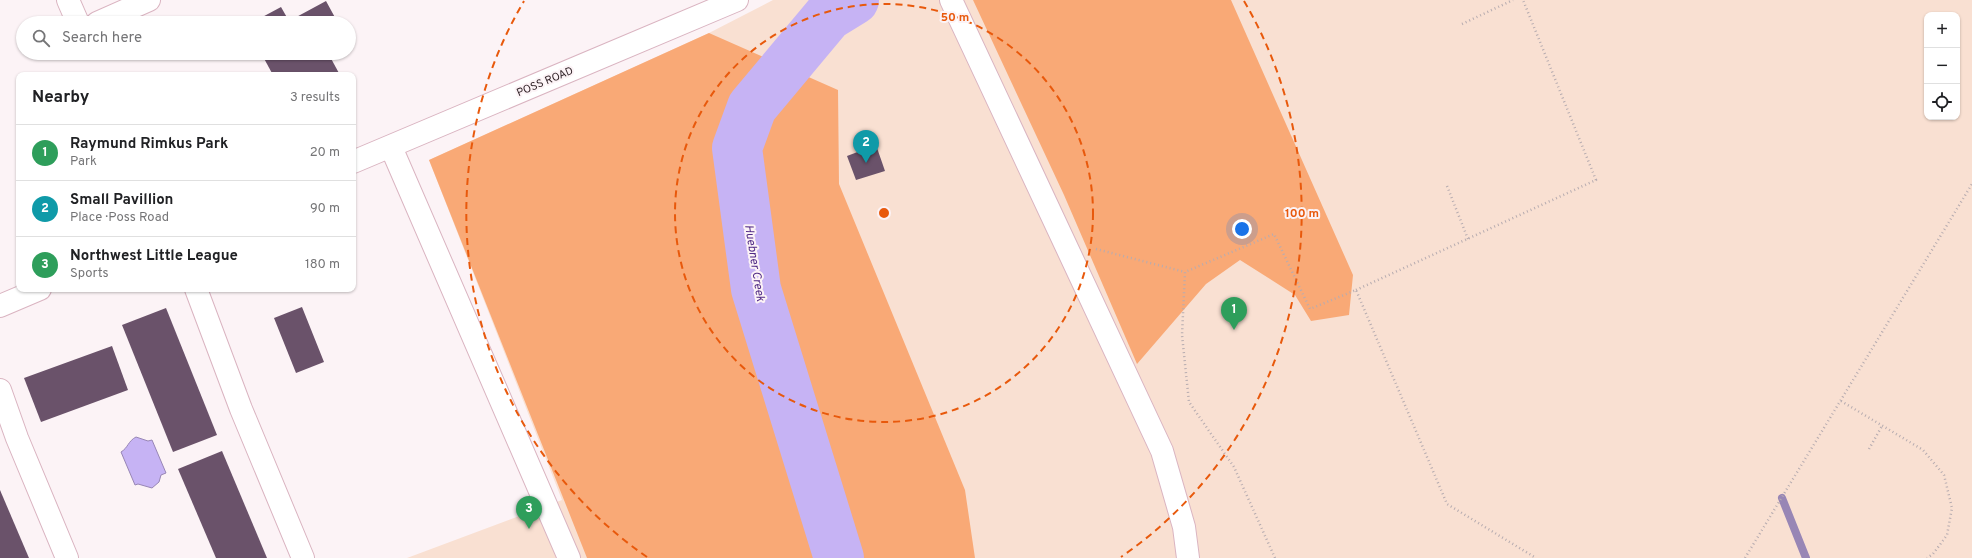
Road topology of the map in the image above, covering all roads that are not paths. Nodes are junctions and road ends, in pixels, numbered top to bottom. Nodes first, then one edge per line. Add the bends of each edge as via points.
1 (68, 0) edge
2 (149, 0) edge
3 (737, 0) edge
4 (951, 0) edge
5 (75, 16) edge
6 (113, 16) edge
7 (391, 147) junction
8 (356, 161) edge
9 (33, 292) edge
10 (197, 292) edge
11 (0, 306) edge
12 (0, 390) edge
13 (67, 558) edge
14 (303, 558) edge
15 (569, 558) edge
16 (1188, 558) edge

1 - 5 street
2 - 6 street
3 - 7 street, POSS ROAD
4 - 16 street via 1162,451 1184,527
7 - 8 street, POSS ROAD
7 - 15 street
9 - 11 street
10 - 14 street via 241,409
12 - 13 street

